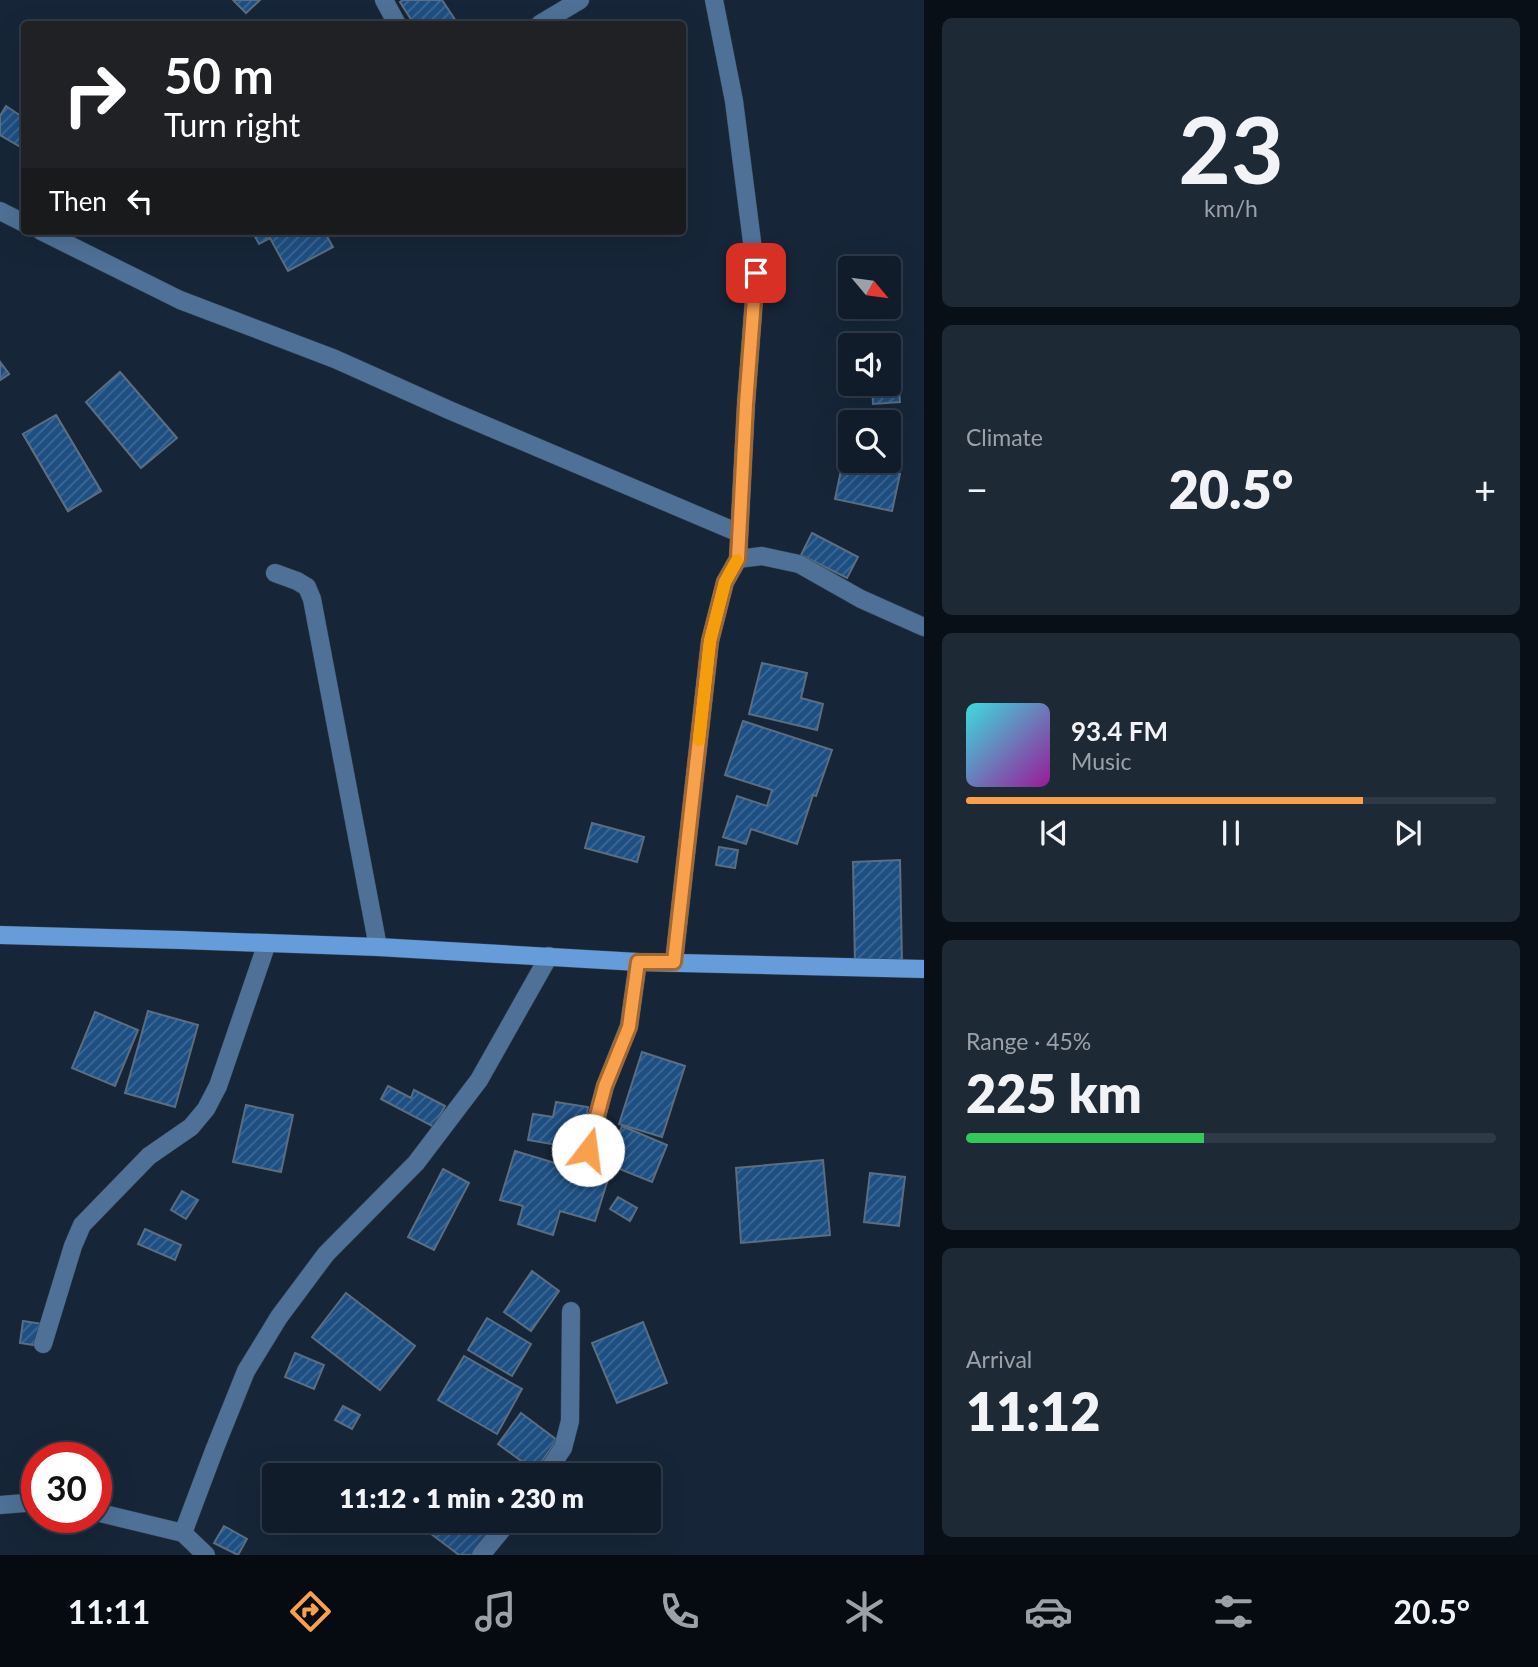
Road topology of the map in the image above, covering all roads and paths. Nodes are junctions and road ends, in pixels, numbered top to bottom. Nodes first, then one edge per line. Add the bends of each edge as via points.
1 (384, 0) edge
2 (580, 0) edge
3 (714, 0) edge
4 (395, 21) edge
5 (545, 21) edge
6 (0, 211) edge
7 (21, 222) edge
8 (49, 235) edge
9 (739, 533) junction
10 (738, 559) junction
11 (275, 573) dead end
12 (924, 627) edge
13 (0, 935) edge
14 (267, 943) junction
15 (379, 947) junction
16 (549, 956) junction
17 (638, 962) junction
18 (674, 962) junction
19 (924, 969) edge
20 (588, 1150) dead end
21 (571, 1311) dead end
22 (43, 1344) dead end
23 (553, 1463) edge
24 (21, 1503) edge
25 (0, 1505) edge
26 (112, 1516) edge
27 (183, 1533) junction
28 (499, 1533) edge
29 (206, 1555) edge
30 (481, 1555) edge

1 - 4 street
2 - 5 street
3 - 9 street via 734,101 756,273
6 - 7 street
8 - 9 street via 180,300 335,359
9 - 10 street
10 - 12 street via 762,556 799,564
10 - 18 street via 725,582 710,641
11 - 15 street via 307,587 312,599
13 - 14 street
14 - 15 street
14 - 22 street via 206,1109 191,1126 149,1156 82,1225
15 - 16 street
16 - 17 street
16 - 27 street via 479,1080 416,1163 326,1254 279,1317 246,1371
17 - 18 street
17 - 20 street via 629,1027 605,1086
18 - 19 street
21 - 23 street via 570,1421 563,1448
24 - 25 street
26 - 27 street
27 - 29 street
28 - 30 street

